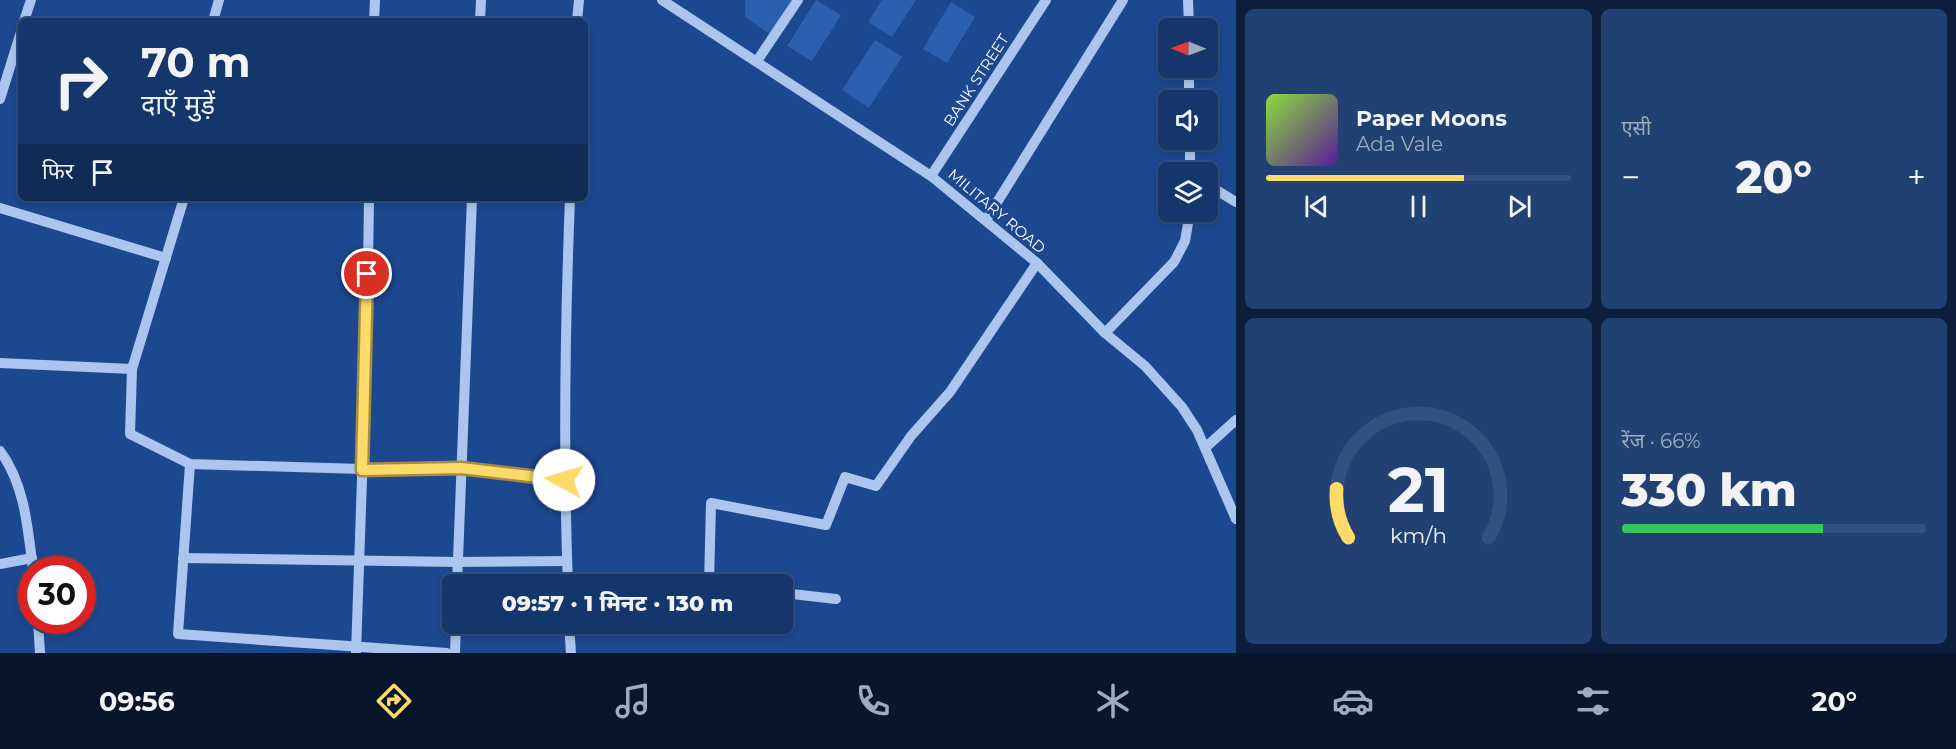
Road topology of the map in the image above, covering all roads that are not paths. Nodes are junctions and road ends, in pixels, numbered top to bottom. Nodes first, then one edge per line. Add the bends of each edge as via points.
1 (31, 0) edge
2 (219, 0) edge
3 (375, 0) edge
4 (481, 0) edge
5 (579, 0) edge
6 (798, 0) edge
7 (1046, 0) edge
8 (1123, 0) edge
9 (1188, 0) edge
10 (670, 2) edge
11 (25, 18) edge
12 (214, 18) edge
13 (374, 18) edge
14 (480, 18) edge
15 (577, 18) edge
16 (1188, 18) edge
17 (18, 42) edge
18 (757, 62) junction
19 (0, 99) edge
20 (931, 176) junction
21 (1218, 191) edge
22 (183, 201) edge
23 (369, 201) edge
24 (472, 201) edge
25 (570, 201) edge
26 (1236, 202) edge
27 (0, 208) edge
28 (986, 220) junction
29 (1188, 222) edge
30 (166, 258) junction
31 (1037, 263) junction
32 (1106, 333) junction
33 (0, 363) edge
34 (132, 369) junction
35 (1236, 420) edge
36 (1206, 447) junction
37 (2, 457) edge
38 (190, 464) junction
39 (461, 468) junction
40 (362, 470) junction
41 (564, 480) junction
42 (1236, 519) edge
43 (32, 556) edge
44 (183, 558) junction
45 (359, 559) junction
46 (567, 561) junction
47 (458, 562) junction
48 (0, 564) edge
49 (18, 564) edge
50 (457, 574) edge
51 (568, 574) edge
52 (709, 574) edge
53 (793, 594) edge
54 (836, 599) dead end
55 (39, 634) edge
56 (455, 634) edge
57 (569, 634) edge
58 (356, 650) edge
59 (40, 653) edge
60 (447, 653) edge
61 (454, 653) edge
62 (570, 653) edge

1 - 11 street
2 - 12 street
3 - 13 street
4 - 14 street
5 - 15 street
6 - 18 street
7 - 20 street, BANK STREET
8 - 28 street
9 - 16 street
10 - 18 street, MILITARY ROAD
17 - 19 street
18 - 20 street, MILITARY ROAD
20 - 28 street, MILITARY ROAD
21 - 26 street
22 - 30 street
23 - 40 street
24 - 39 street
25 - 41 street
27 - 30 street
28 - 31 street, MILITARY ROAD
29 - 32 street via 1185,241 1174,262
30 - 34 street
31 - 32 street, MILITARY ROAD
31 - 52 street via 950,392 911,436 876,486 845,477 826,525 711,503
32 - 36 street, MILITARY ROAD via 1163,385 1182,407
33 - 34 street
34 - 38 street via 130,434
35 - 36 street
36 - 42 street, MILITARY ROAD
37 - 43 street via 15,476
38 - 40 street
38 - 44 street
39 - 40 street
39 - 41 street
39 - 47 street
40 - 45 street
41 - 46 street
44 - 45 street
44 - 58 street via 177,634
45 - 47 street
45 - 58 street
46 - 47 street
46 - 51 street
47 - 50 street
48 - 49 street
53 - 54 street
55 - 59 street
56 - 61 street
57 - 62 street
58 - 60 street

